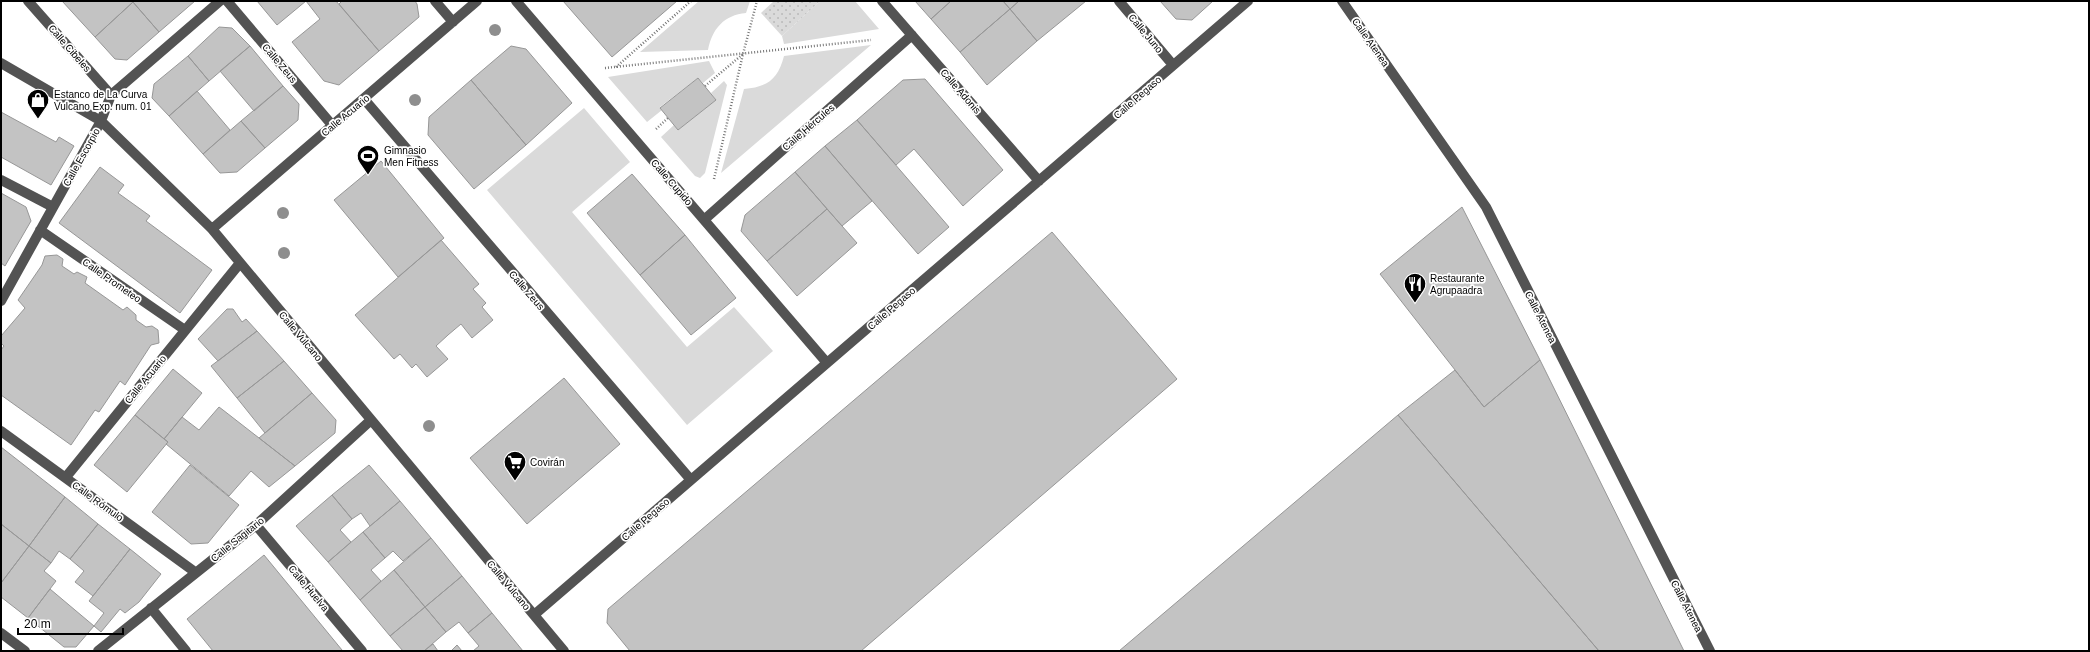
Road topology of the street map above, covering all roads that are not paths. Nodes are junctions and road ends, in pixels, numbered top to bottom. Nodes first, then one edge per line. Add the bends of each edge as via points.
1 (28, 1) edge
2 (220, 1) edge
3 (227, 1) edge
4 (435, 1) edge
5 (477, 1) edge
6 (516, 1) edge
7 (882, 1) edge
8 (1119, 1) edge
9 (1248, 1) edge
10 (1342, 1) edge
11 (453, 22) junction
12 (912, 35) junction
13 (1, 63) edge
14 (1173, 65) junction
15 (111, 95) junction
16 (364, 99) junction
17 (101, 120) junction
18 (332, 125) junction
19 (1, 180) edge
20 (1039, 181) junction
21 (53, 207) junction
22 (704, 219) junction
23 (212, 229) junction
24 (40, 230) junction
25 (240, 263) junction
26 (1, 300) edge
27 (185, 330) junction
28 (827, 363) junction
29 (371, 420) junction
30 (1, 431) edge
31 (66, 477) junction
32 (690, 480) junction
33 (256, 524) junction
34 (195, 572) junction
35 (151, 608) junction
36 (534, 615) junction
37 (1, 633) edge
38 (25, 651) edge
39 (98, 651) edge
40 (186, 651) edge
41 (362, 651) edge
42 (564, 651) edge
43 (1710, 651) edge

1 - 15 street, Calle Cibeles
2 - 15 street, Calle Escorpio
3 - 18 street, Calle Zeus
4 - 11 street
5 - 11 street, Calle Acuario
6 - 22 street, Calle Cupido
7 - 12 street, Calle Adonis
8 - 14 street, Calle Juno
9 - 14 street, Calle Pegaso
10 - 43 street, Calle Atenea via 1486,207
11 - 16 street, Calle Acuario
12 - 20 street, Calle Adonis
12 - 22 street, Calle Hércules
13 - 17 street, Calle Vulcano
14 - 20 street, Calle Pegaso
15 - 17 street, Calle Escorpio
16 - 18 street, Calle Acuario
16 - 32 street, Calle Zeus
17 - 21 street, Calle Escorpio
17 - 23 street, Calle Vulcano
18 - 23 street, Calle Acuario
19 - 21 street
20 - 28 street, Calle Pegaso
21 - 24 street, Calle Escorpio
22 - 28 street, Calle Cupido
23 - 25 street, Calle Vulcano
24 - 26 street, Calle Escorpio
24 - 27 street, Calle Prometeo
25 - 27 street, Calle Acuario
25 - 29 street, Calle Vulcano
27 - 31 street, Calle Acuario
28 - 32 street, Calle Pegaso
29 - 33 street, Calle Sagitario
29 - 36 street, Calle Vulcano
30 - 31 street, Calle Rómulo
31 - 34 street, Calle Rómulo
32 - 36 street, Calle Pegaso
33 - 34 street, Calle Sagitario
33 - 41 street, Calle Huelva
34 - 35 street, Calle Sagitario
35 - 39 street, Calle Sagitario
35 - 40 street
36 - 42 street, Calle Vulcano
37 - 38 street

